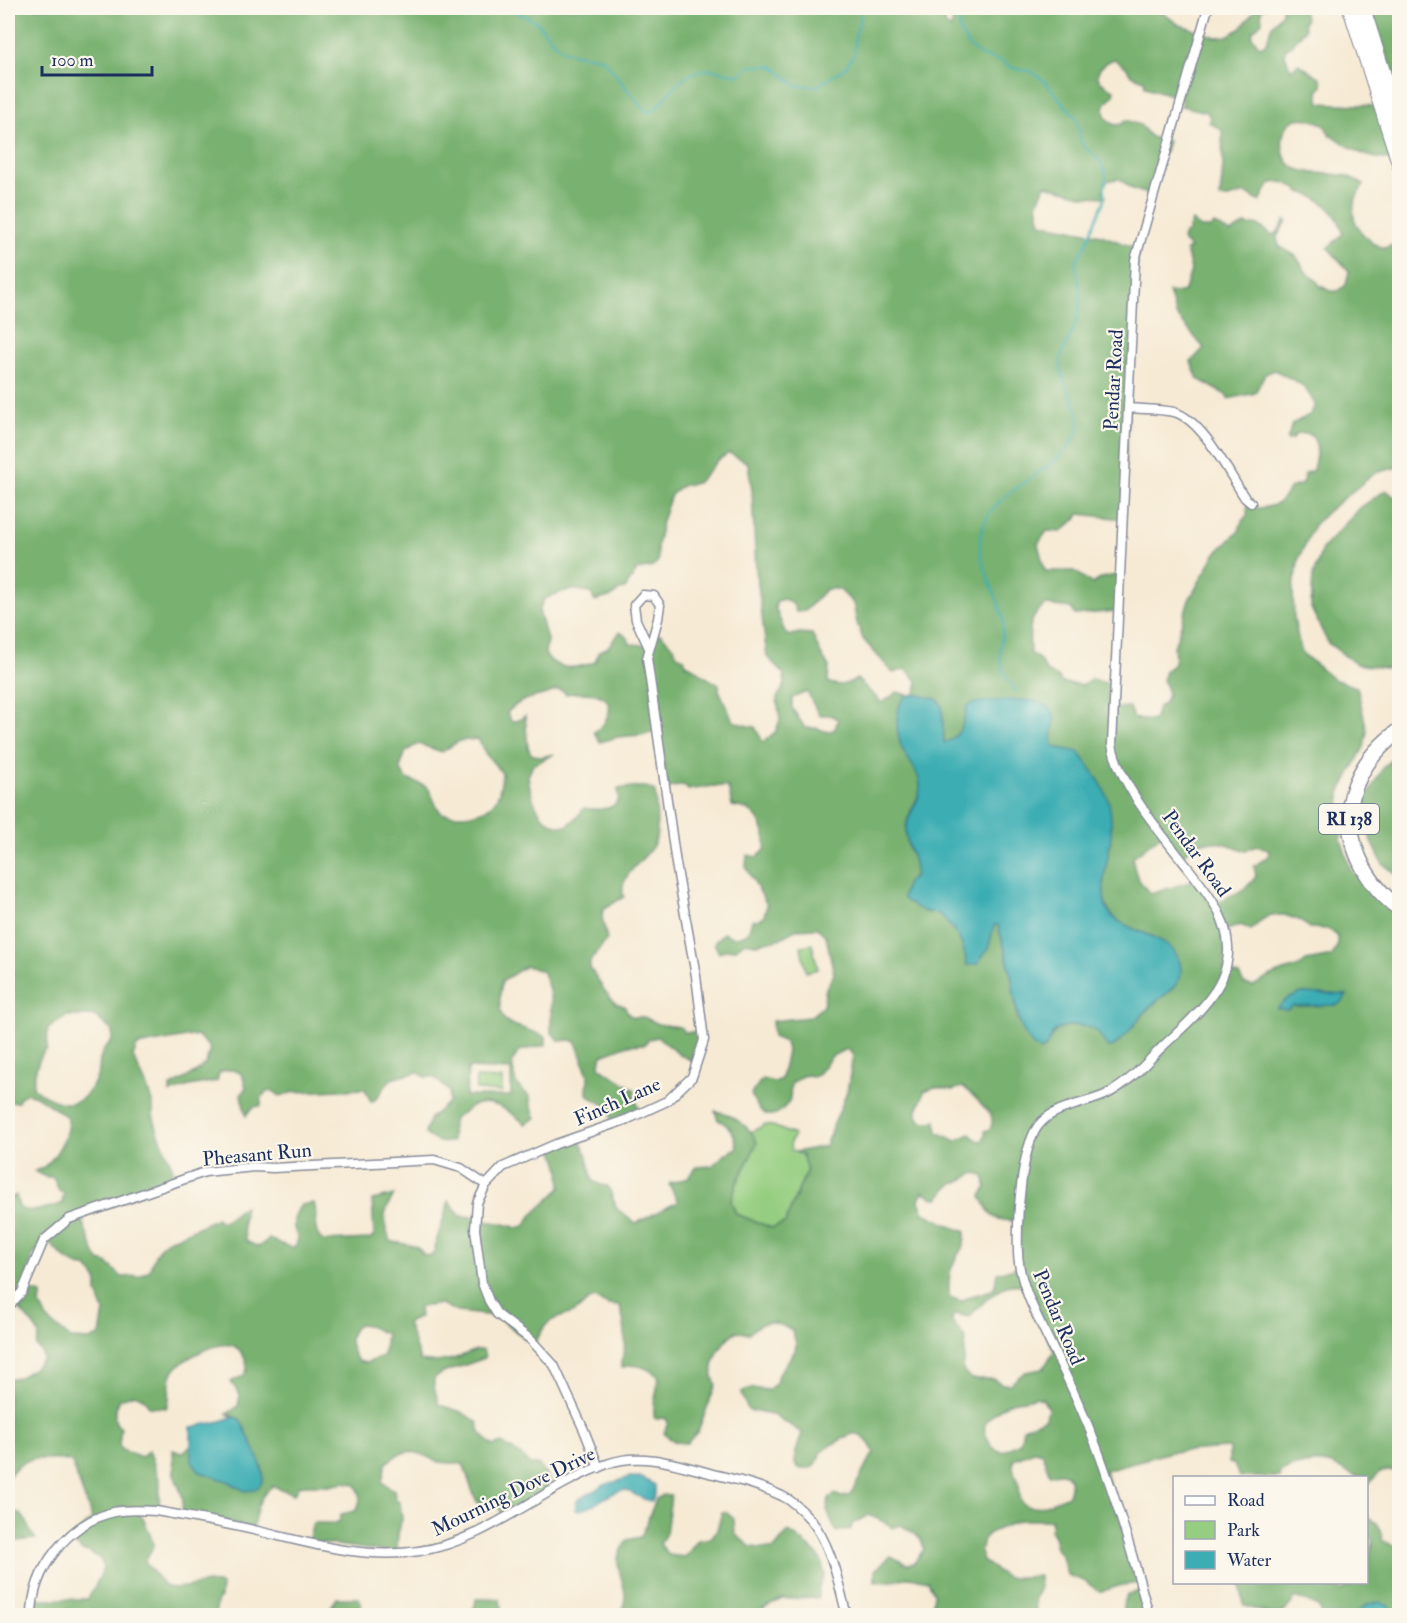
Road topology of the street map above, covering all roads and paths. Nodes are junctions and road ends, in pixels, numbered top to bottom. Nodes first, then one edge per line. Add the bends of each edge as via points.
1 (1208, 8) edge
2 (1350, 8) edge
3 (1363, 8) edge
4 (1400, 126) edge
5 (1400, 166) edge
6 (1128, 408) junction
7 (1251, 502) dead end
8 (650, 648) junction
9 (1400, 730) edge
10 (1400, 740) edge
11 (1400, 898) edge
12 (1400, 909) edge
13 (486, 1185) junction
14 (8, 1307) edge
15 (599, 1468) junction
16 (32, 1616) edge
17 (847, 1616) edge
18 (1149, 1616) edge

1 - 6 street, Pendar Road via 1135,260
2 - 5 highway
3 - 4 highway
6 - 7 street via 1175,412 1186,418 1206,438
6 - 18 street, Pendar Road via 1114,753 1143,807 1220,912 1228,944 1227,958 1213,995 1143,1067 1112,1091 1057,1111 1037,1127 1021,1192 1018,1255 1025,1286 1097,1448
8 - 8 street, Finch Lane via 660,605 654,596 643,595 634,605 636,621
8 - 13 street, Finch Lane via 646,658 704,1040 692,1077 668,1101 503,1167
9 - 12 highway, RI 138 via 1360,774 1349,819 1353,845 1364,869 1378,890
10 - 11 highway via 1369,776 1359,803 1358,820 1368,858
13 - 14 street, Pheasant Run via 461,1168 434,1160 206,1172 69,1220 44,1240 22,1292
13 - 15 street, Finch Lane via 477,1203 475,1229 482,1283 489,1301 497,1314 530,1339 554,1365
15 - 16 street, Mourning Dove Drive via 457,1540 412,1552 376,1553 328,1547 156,1511 113,1512 79,1528 53,1553 37,1585
15 - 17 street, Mourning Dove Drive via 625,1460 662,1461 767,1489 789,1500 809,1518 823,1539

